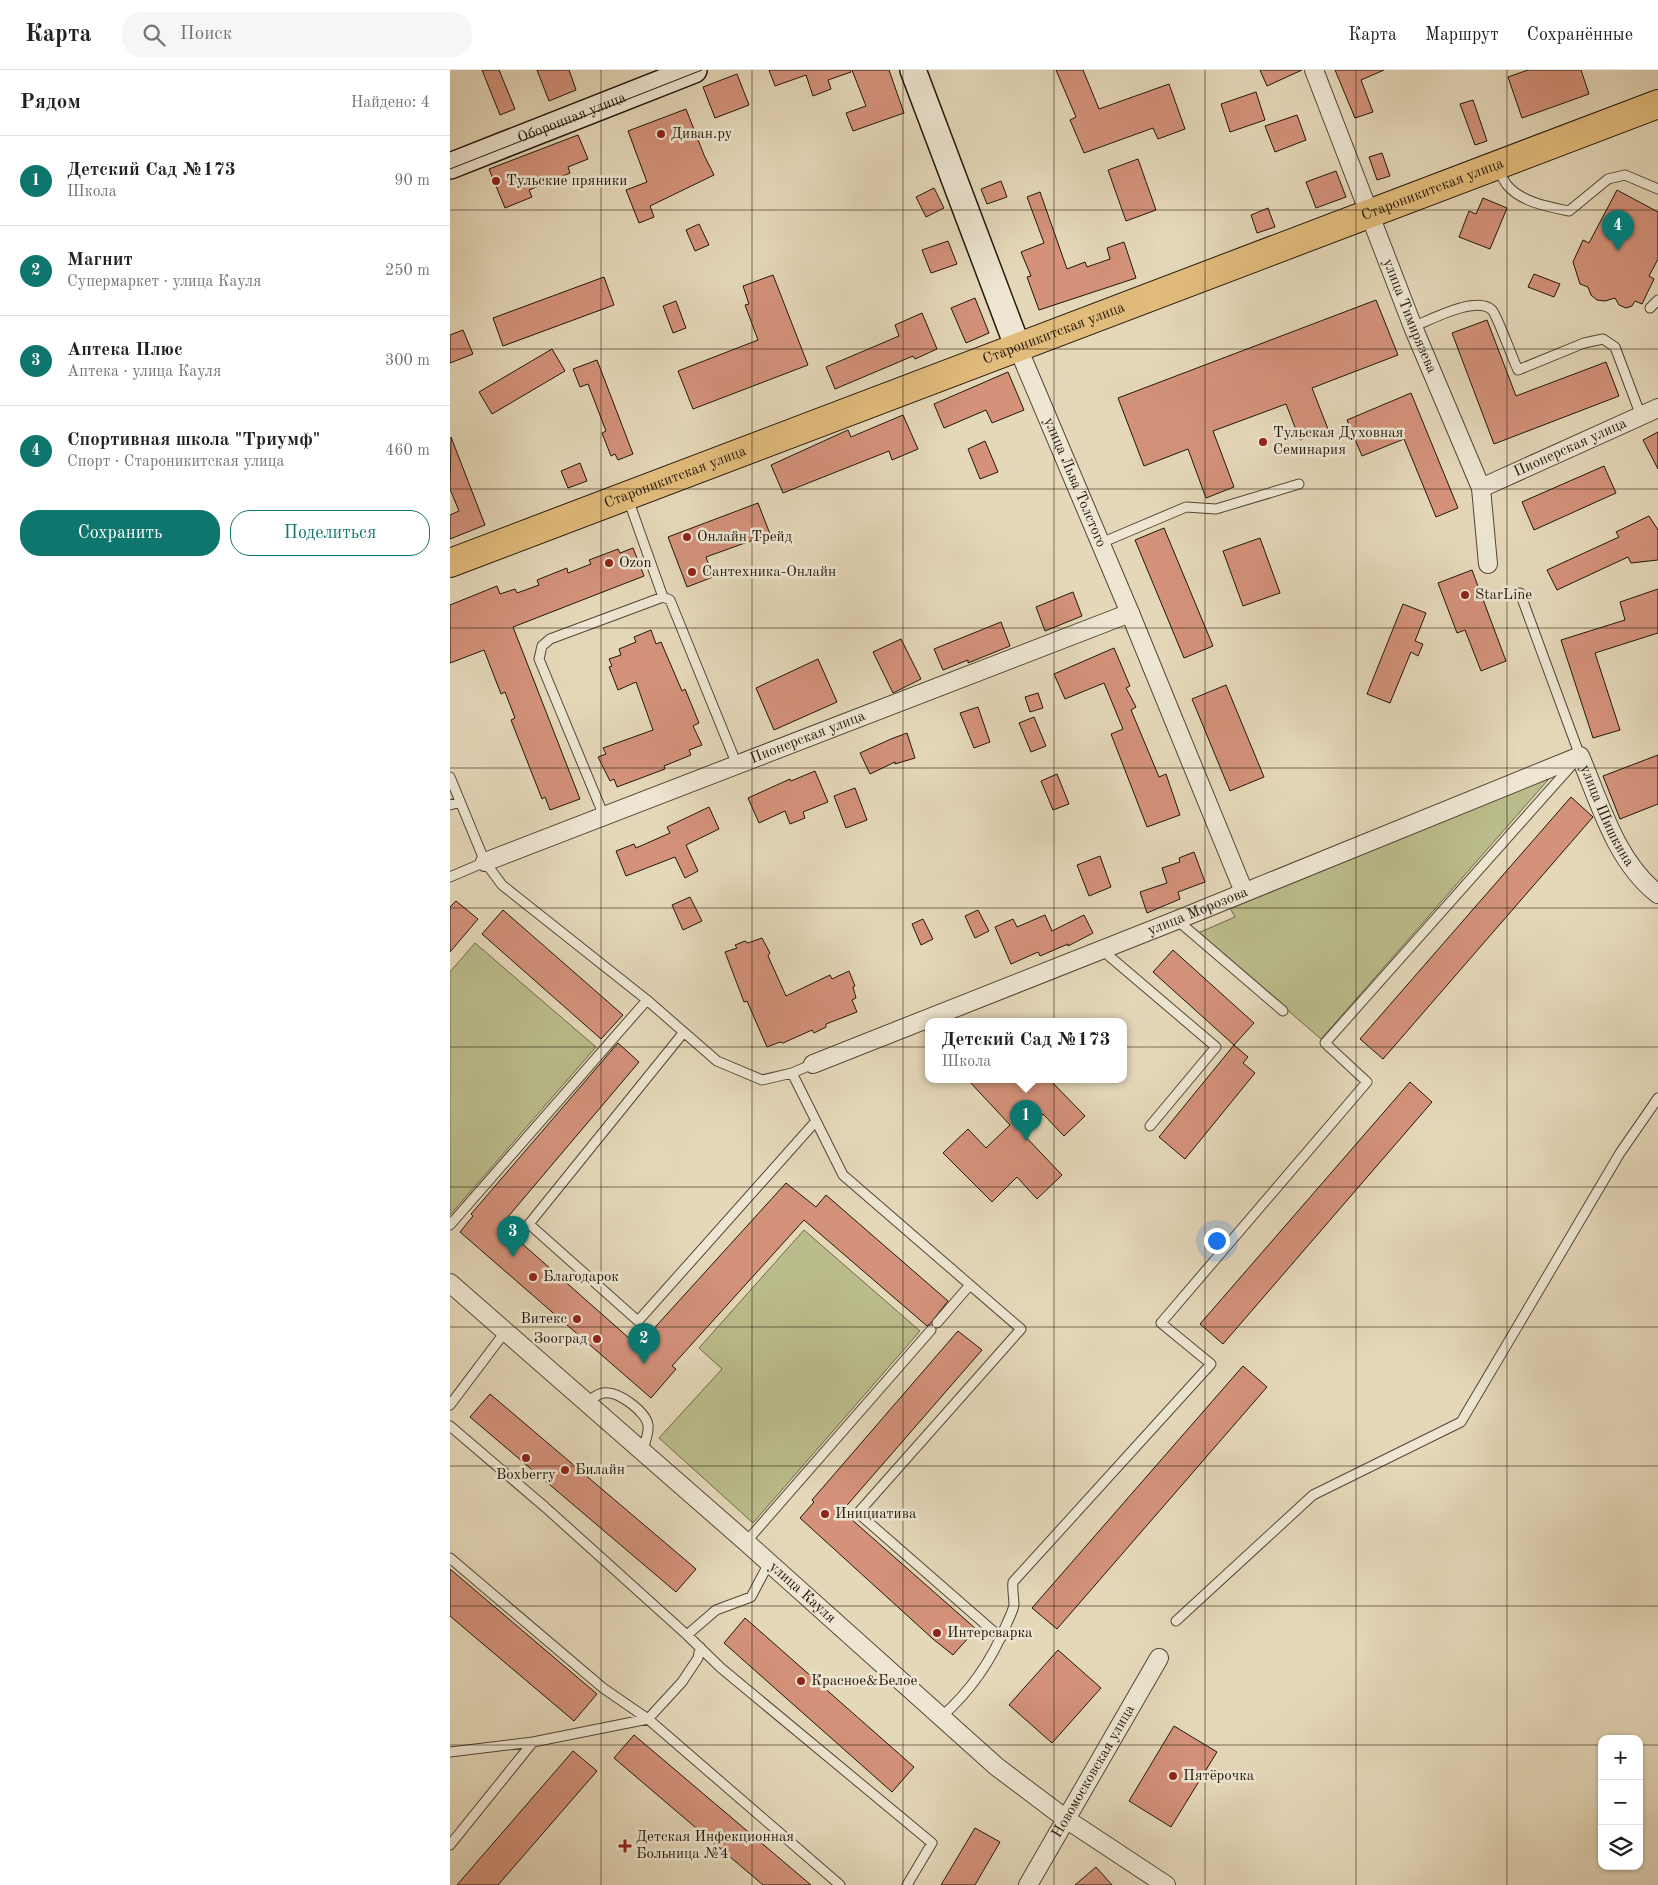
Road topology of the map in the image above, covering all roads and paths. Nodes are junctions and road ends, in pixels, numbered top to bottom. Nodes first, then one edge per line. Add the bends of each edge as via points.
1 (694, 70) edge
2 (913, 70) edge
3 (1314, 70) edge
4 (1658, 104) edge
5 (1496, 164) junction
6 (450, 166) edge
7 (1658, 189) edge
8 (1368, 213) junction
9 (1658, 300) edge
10 (1650, 308) dead end
11 (1413, 326) junction
12 (1018, 348) junction
13 (1658, 408) edge
14 (1641, 416) junction
15 (1298, 484) dead end
16 (1482, 488) junction
17 (627, 496) junction
18 (1100, 543) junction
19 (450, 563) edge
20 (1488, 564) dead end
21 (1520, 593) dead end
22 (663, 598) junction
23 (1130, 613) junction
24 (1580, 756) junction
25 (737, 765) junction
26 (450, 777) edge
27 (460, 802) junction
28 (450, 805) edge
29 (604, 816) junction
30 (485, 862) junction
31 (450, 877) edge
32 (1244, 892) junction
33 (1658, 894) edge
34 (1177, 920) junction
35 (1102, 950) junction
36 (647, 1000) junction
37 (1283, 1011) dead end
38 (930, 1018) edge
39 (925, 1020) edge
40 (684, 1032) junction
41 (813, 1064) joint
42 (792, 1073) junction
43 (1658, 1098) edge
44 (816, 1121) junction
45 (1150, 1126) dead end
46 (450, 1225) edge
47 (450, 1284) edge
48 (969, 1286) junction
49 (505, 1332) junction
50 (586, 1402) junction
51 (450, 1405) edge
52 (450, 1426) edge
53 (642, 1451) junction
54 (746, 1542) junction
55 (450, 1558) edge
56 (769, 1563) junction
57 (1176, 1621) dead end
58 (687, 1634) junction
59 (1001, 1638) junction
60 (700, 1647) junction
61 (1159, 1658) dead end
62 (941, 1717) junction
63 (648, 1719) junction
64 (533, 1742) junction
65 (451, 1752) edge
66 (1066, 1819) junction
67 (450, 1845) edge
68 (840, 1885) edge
69 (907, 1885) edge
70 (1028, 1885) edge
71 (1166, 1885) edge

1 - 6 street, Оборонная улица
2 - 12 street, улица Льва Толстого
3 - 8 street, улица Тимирязева
4 - 5 main road, Староникитская улица
5 - 7 lane via 1507,185 1524,197 1546,207 1569,211 1608,179 1625,175
5 - 8 main road, Староникитская улица
8 - 11 street, улица Тимирязева
8 - 12 main road, Староникитская улица
9 - 10 lane
11 - 14 lane via 1462,307 1481,304 1493,311 1518,370 1604,339 1615,347
11 - 16 street, улица Тимирязева
12 - 17 main road, Староникитская улица
12 - 18 street, улица Льва Толстого
13 - 14 street, Пионерская улица
14 - 16 street, Пионерская улица
15 - 18 lane via 1216,509 1186,507
16 - 20 street, улица Тимирязева
17 - 19 main road, Староникитская улица
17 - 22 lane
18 - 23 street, улица Льва Толстого
21 - 24 lane
22 - 25 lane via 670,600
22 - 29 lane via 550,638 542,646 539,659
23 - 25 street, Пионерская улица
23 - 32 street, улица Льва Толстого
24 - 32 street, улица Морозова
24 - 33 street, улица Шишкина via 1605,817 1626,857 1648,887
24 - 59 lane via 1325,1043 1367,1082 1161,1323 1211,1364 1013,1582 1014,1606
25 - 29 street, Пионерская улица
26 - 27 lane
27 - 28 lane
27 - 30 lane
29 - 30 street, Пионерская улица
30 - 31 lane
30 - 36 lane via 502,885
32 - 34 street, улица Морозова
34 - 35 street, улица Морозова
34 - 37 lane
35 - 38 street, улица Морозова
35 - 45 lane via 1216,1048
36 - 40 lane
36 - 46 lane
39 - 41 street, улица Морозова
40 - 42 lane via 717,1061 762,1080
40 - 44 lane via 529,1224 638,1321
41 - 42 lane
42 - 44 lane
43 - 57 lane via 1620,1153 1462,1422 1313,1495
44 - 48 lane via 843,1175
47 - 49 street, улица Кауля
48 - 54 lane
48 - 59 lane via 1021,1329 858,1513
49 - 50 street, улица Кауля
49 - 51 lane
50 - 53 street, улица Кауля
50 - 53 lane via 603,1393 623,1397 646,1418 647,1437
52 - 58 lane
53 - 54 street, улица Кауля
54 - 56 street, улица Кауля
55 - 63 lane via 603,1688
56 - 58 lane via 751,1597 716,1610
56 - 62 street, улица Кауля
58 - 60 lane
59 - 62 lane via 980,1676
60 - 63 lane via 698,1658 682,1682
60 - 69 lane via 932,1843
61 - 66 street, Новомосковская улица
62 - 66 street, улица Кауля via 997,1767
63 - 64 lane
63 - 68 lane
64 - 65 lane
64 - 67 lane
66 - 70 street, Новомосковская улица
66 - 71 street, улица Кауля

